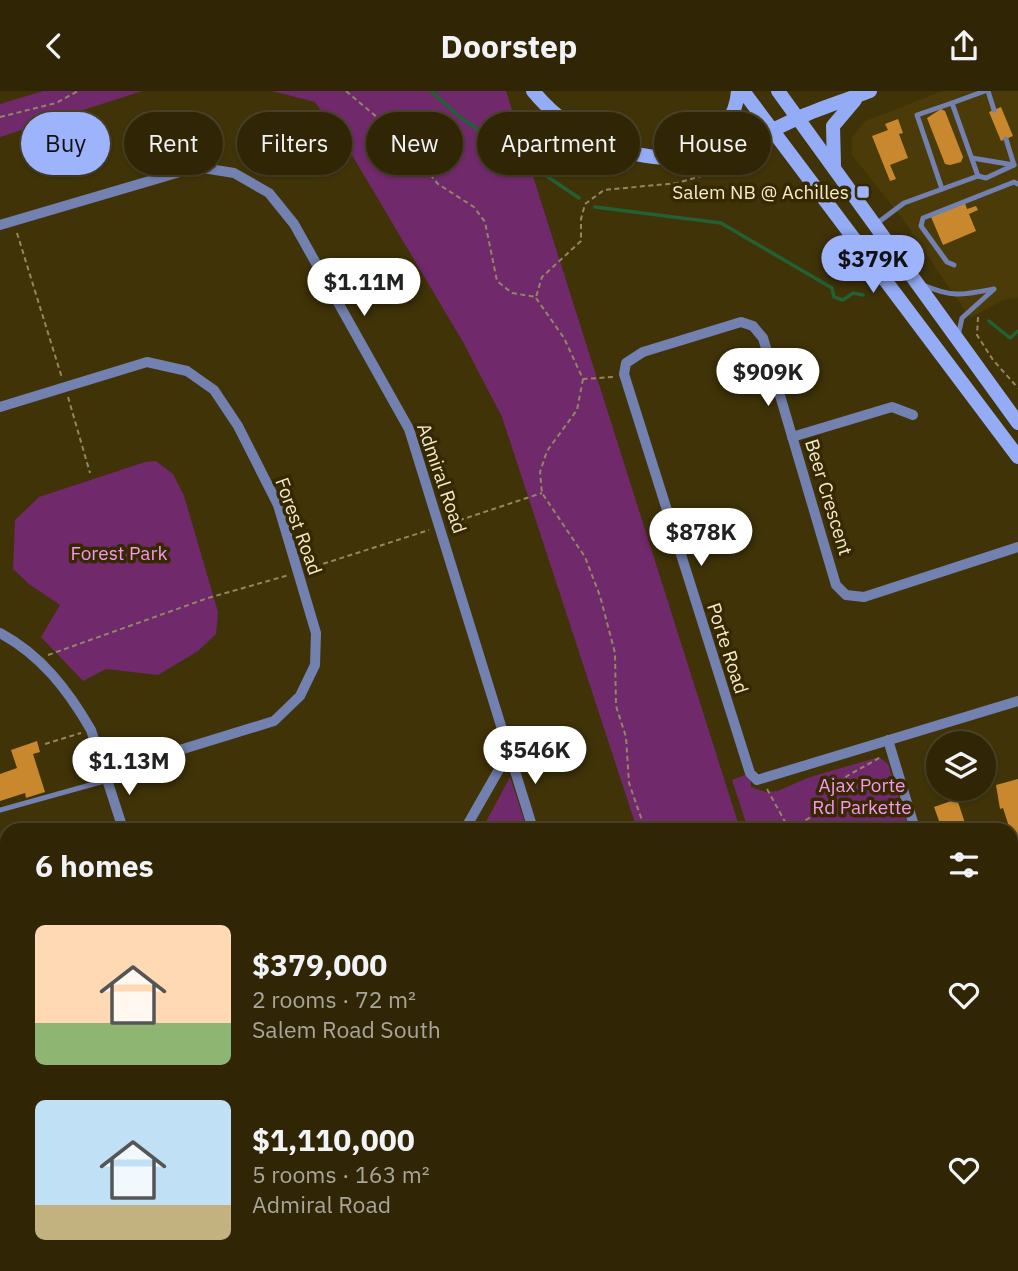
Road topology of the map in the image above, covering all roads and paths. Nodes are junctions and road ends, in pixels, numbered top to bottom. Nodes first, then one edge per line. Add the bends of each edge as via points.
1 (78, 91) edge
2 (346, 91) edge
3 (533, 91) edge
4 (740, 91) edge
5 (778, 91) edge
6 (986, 91) edge
7 (866, 93) edge
8 (952, 103) junction
9 (994, 110) dead end
10 (736, 112) edge
11 (757, 112) edge
12 (0, 117) edge
13 (798, 118) junction
14 (958, 120) junction
15 (950, 123) dead end
16 (931, 129) dead end
17 (771, 130) joint
18 (923, 132) junction
19 (1006, 139) dead end
20 (967, 144) junction
21 (959, 146) dead end
22 (773, 150) dead end
23 (940, 153) dead end
24 (931, 156) junction
25 (654, 158) edge
26 (972, 158) junction
27 (1014, 165) junction
28 (834, 167) junction
29 (978, 176) junction
30 (1018, 184) edge
31 (942, 189) junction
32 (13, 221) junction
33 (876, 224) junction
34 (0, 225) edge
35 (954, 265) dead end
36 (917, 283) junction
37 (536, 297) junction
38 (971, 309) junction
39 (958, 339) junction
40 (626, 363) joint
41 (613, 377) dead end
42 (583, 380) junction
43 (65, 387) junction
44 (1018, 389) edge
45 (0, 407) edge
46 (913, 415) dead end
47 (1018, 423) edge
48 (792, 437) junction
49 (1018, 457) edge
50 (90, 473) dead end
51 (541, 492) junction
52 (440, 527) junction
53 (1018, 547) edge
54 (298, 572) junction
55 (0, 633) edge
56 (37, 658) junction
57 (1018, 701) edge
58 (91, 730) junction
59 (888, 740) junction
60 (45, 744) dead end
61 (509, 752) junction
62 (892, 754) junction
63 (106, 776) junction
64 (766, 788) dead end
65 (0, 810) edge
66 (121, 823) edge
67 (469, 823) edge
68 (531, 823) edge
69 (643, 823) edge
70 (786, 823) edge
71 (800, 823) edge
72 (913, 823) edge

1 - 12 path via 55,103
2 - 37 path via 397,134 438,184 474,207 485,222 497,281 512,293
3 - 25 main road via 575,129 617,149
4 - 10 main road
4 - 11 main road
5 - 13 main road
6 - 8 lane
6 - 9 lane
7 - 13 main road
7 - 28 main road via 840,114 833,127
8 - 14 lane
8 - 18 lane via 917,115
13 - 17 main road
13 - 28 main road
14 - 15 lane
14 - 20 lane
16 - 18 lane
17 - 49 main road
18 - 24 lane
19 - 27 lane
20 - 21 lane
20 - 26 lane
22 - 37 path via 750,162 677,183 604,190 585,204 580,241 542,277
23 - 24 lane
24 - 31 lane
26 - 27 lane
26 - 29 lane
27 - 29 lane via 986,178
28 - 33 main road
29 - 31 lane
30 - 35 lane via 923,218 921,226
31 - 33 lane via 904,202
32 - 34 street, Admiral Road
32 - 43 path
32 - 52 street, Admiral Road via 197,167 234,173 270,193 294,224 409,429
33 - 36 main road
36 - 38 lane via 946,295 994,289
36 - 39 main road
37 - 42 path via 564,338
38 - 39 lane via 962,318
38 - 44 path via 979,319 977,335
39 - 47 main road
40 - 48 street, Beer Crescent via 643,352 741,322 752,326 763,338
40 - 59 street, Porte Road via 624,374 750,773 757,780
41 - 42 path
42 - 51 path via 577,410 547,451 540,472
43 - 45 street, Forest Road
43 - 50 path
43 - 54 street, Forest Road via 147,362 187,371 214,390 239,426 278,505
46 - 48 street via 892,407
48 - 53 street, Beer Crescent via 836,585 846,595 864,597
51 - 52 path
51 - 69 path via 585,557 600,596 615,653 616,706 626,737 629,783
52 - 54 path
52 - 61 street, Admiral Road
54 - 56 path
54 - 63 street, Forest Road via 317,648 315,665 290,709 274,721
55 - 56 street
56 - 58 street via 58,680
57 - 59 street
58 - 60 path
58 - 63 street
59 - 62 street
61 - 67 street
61 - 68 street, Admiral Road
62 - 71 path via 847,776 821,811
62 - 72 street
63 - 65 lane
63 - 66 street
64 - 70 path

